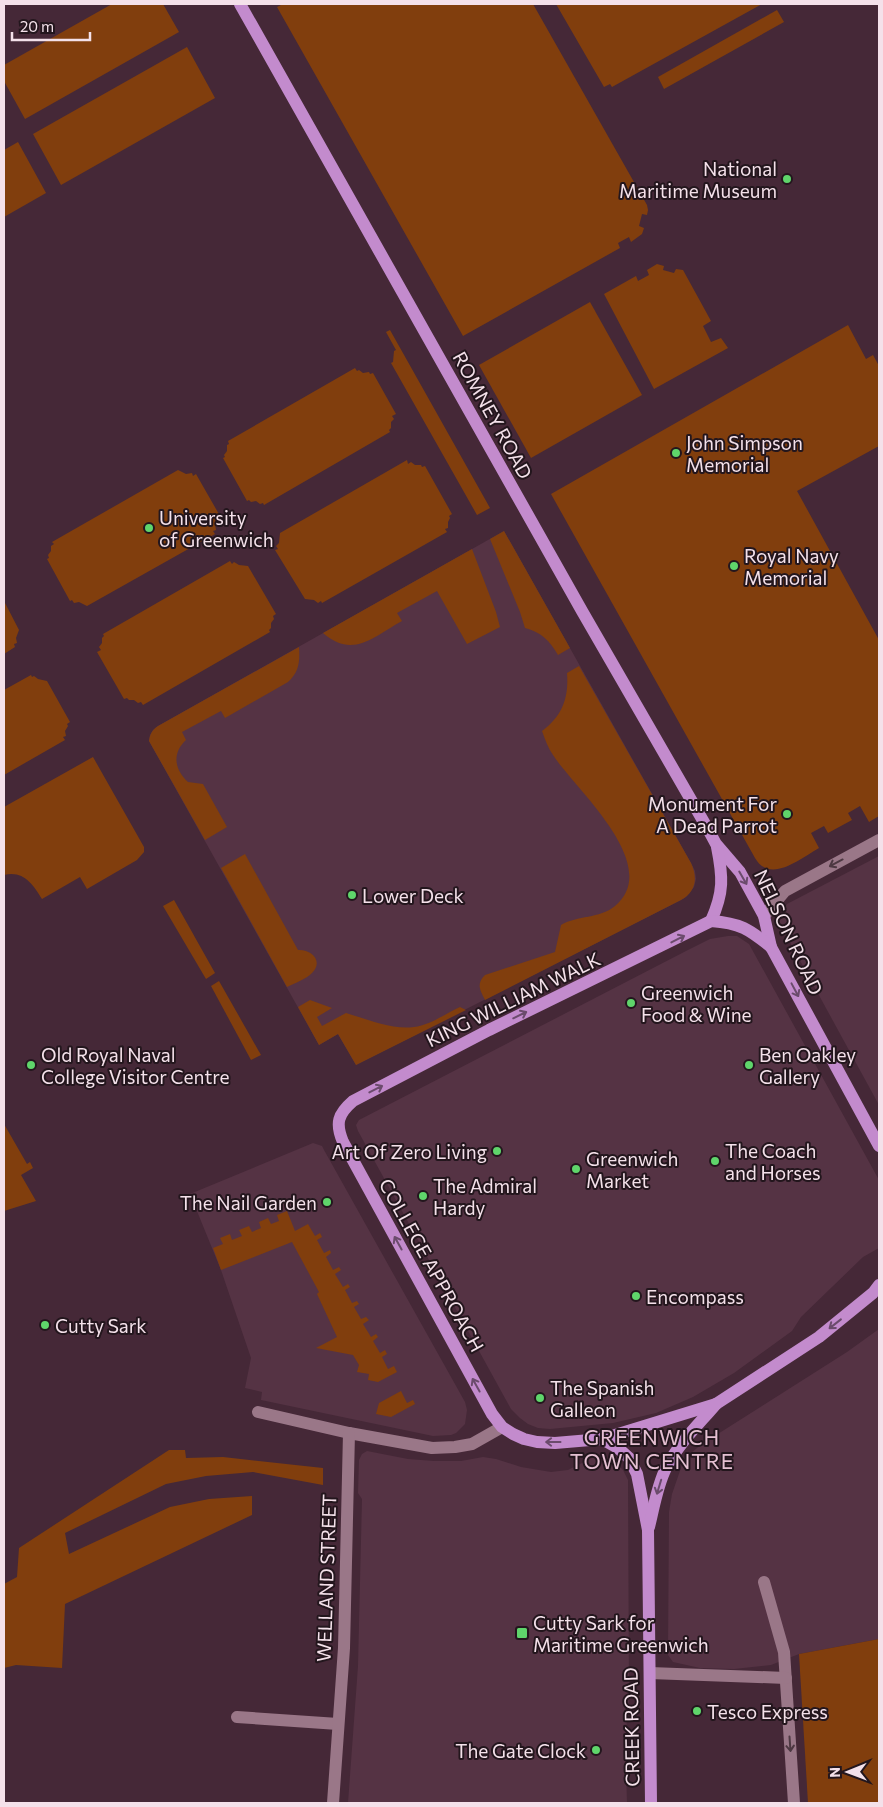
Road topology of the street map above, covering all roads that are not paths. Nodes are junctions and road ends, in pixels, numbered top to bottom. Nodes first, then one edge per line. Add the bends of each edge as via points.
1 (240, 4) edge
2 (879, 840) edge
3 (716, 844) junction
4 (764, 916) junction
5 (711, 922) junction
6 (771, 947) junction
7 (339, 1118) joint
8 (879, 1146) edge
9 (877, 1290) edge
10 (716, 1404) junction
11 (258, 1412) dead end
12 (502, 1427) junction
13 (349, 1433) junction
14 (602, 1439) junction
15 (648, 1530) junction
16 (764, 1582) dead end
17 (650, 1673) junction
18 (786, 1678) junction
19 (237, 1717) dead end
20 (338, 1724) junction
21 (333, 1803) edge
22 (651, 1803) edge
23 (794, 1803) edge

1 - 3 main road, ROMNEY ROAD
2 -> 4 street via 785,891
3 -> 4 main road, NELSON ROAD via 740,872
3 - 5 main road via 722,873 721,891
4 - 6 main road, NELSON ROAD
5 - 6 main road via 740,925
7 -> 5 main road, KING WILLIAM WALK via 353,1101 489,1030
6 -> 8 main road, NELSON ROAD
12 -> 7 main road, COLLEGE APPROACH via 343,1142 338,1130
9 -> 10 main road via 819,1337
10 - 14 main road
10 -> 15 main road, CREEK ROAD via 666,1468
11 - 13 street
12 - 13 street via 472,1444 432,1448
14 -> 12 main road via 536,1442
13 - 20 street, WELLAND STREET via 344,1648
14 - 15 main road, CREEK ROAD via 629,1458 637,1474
15 - 17 main road, CREEK ROAD
16 - 18 street via 784,1652
17 - 18 street
17 - 22 main road, CREEK ROAD
18 -> 23 street
19 - 20 street
20 - 21 street, WELLAND STREET

